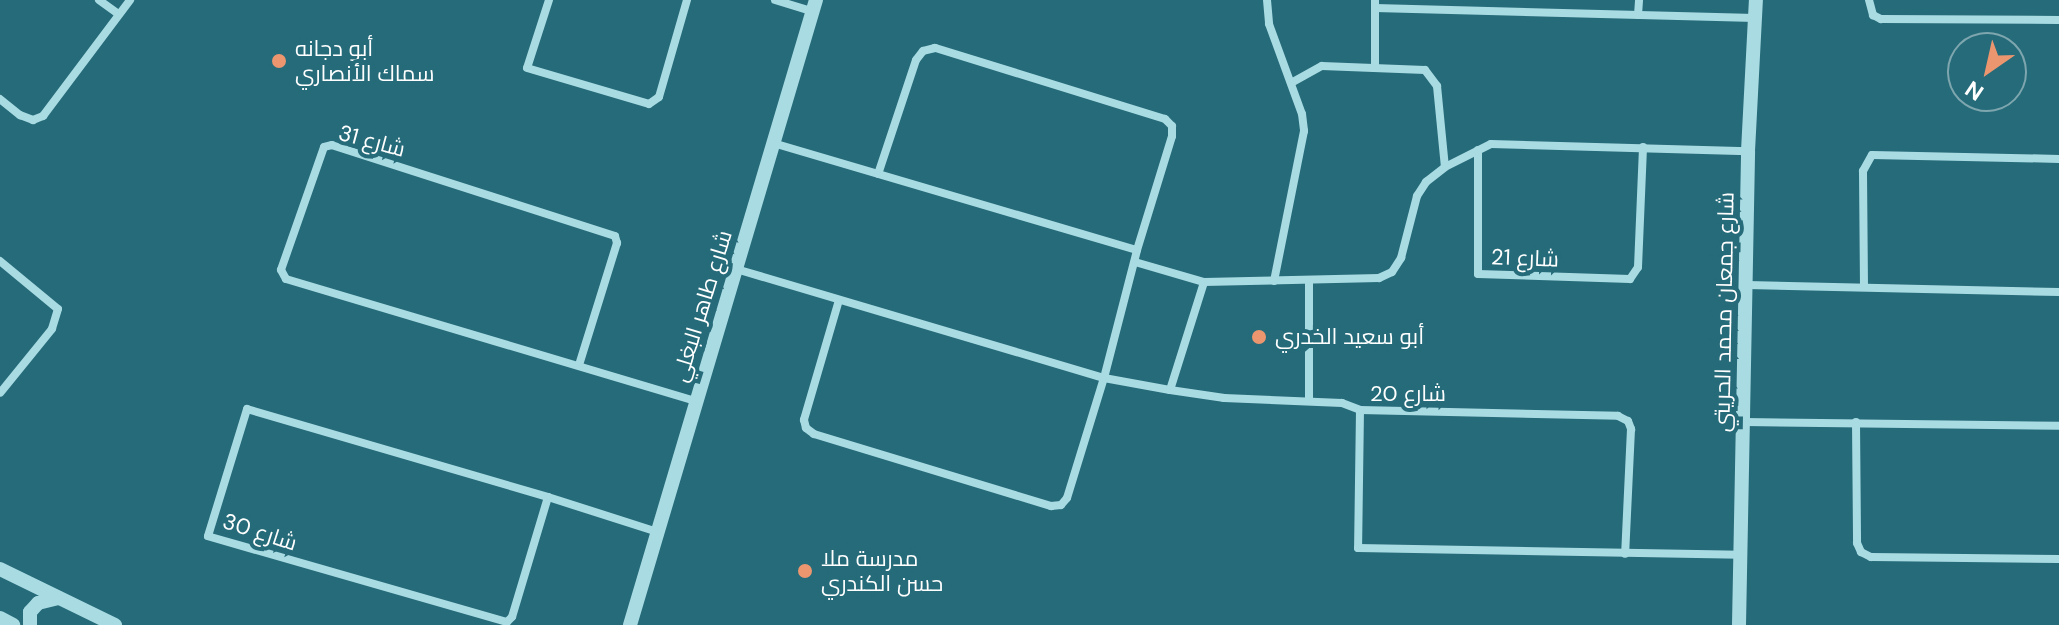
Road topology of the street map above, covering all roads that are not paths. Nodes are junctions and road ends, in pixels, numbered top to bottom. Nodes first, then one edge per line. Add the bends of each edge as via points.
1 (99, 0) edge
2 (130, 0) edge
3 (549, 0) edge
4 (687, 0) edge
5 (775, 0) edge
6 (1267, 0) edge
7 (1639, 0) edge
8 (1756, 0) edge
9 (1869, 0) edge
10 (1375, 4) edge
11 (814, 5) edge
12 (118, 14) junction
13 (1638, 15) junction
14 (1755, 18) junction
15 (2059, 20) edge
16 (1375, 67) junction
17 (1291, 83) junction
18 (0, 99) edge
19 (773, 143) junction
20 (1643, 147) junction
21 (1478, 150) junction
22 (1748, 151) junction
23 (2059, 159) edge
24 (1445, 167) junction
25 (878, 174) junction
26 (1137, 250) junction
27 (0, 261) edge
28 (1135, 262) junction
29 (736, 269) junction
30 (1309, 280) junction
31 (1274, 281) junction
32 (1204, 282) junction
33 (1747, 285) junction
34 (1864, 287) junction
35 (2059, 292) edge
36 (839, 300) junction
37 (579, 365) junction
38 (1104, 378) junction
39 (1170, 390) junction
40 (0, 393) edge
41 (696, 401) junction
42 (1309, 401) junction
43 (1360, 410) junction
44 (1745, 422) junction
45 (1856, 422) junction
46 (2059, 426) edge
47 (548, 497) junction
48 (658, 532) junction
49 (1625, 554) junction
50 (1740, 555) junction
51 (2059, 559) edge
52 (0, 569) edge
53 (59, 598) junction
54 (0, 618) edge
55 (13, 625) edge
56 (30, 625) edge
57 (115, 625) edge
58 (630, 625) edge
59 (1739, 625) edge

1 - 12 street
2 - 12 street
3 - 4 street via 527,68 649,104 659,97
5 - 11 street
6 - 17 street via 1269,24
7 - 13 street
8 - 14 street, شارع جمعان محمد الحريتي
9 - 15 street via 1873,15 1881,19
10 - 13 street
10 - 16 street
11 - 19 street, شارع طاهر البغلي
12 - 18 street via 43,116 33,120
13 - 14 street
14 - 22 street, شارع جمعان محمد الحريتي
16 - 17 street via 1317,67
16 - 24 street via 1420,69 1433,76
17 - 31 street via 1304,131
19 - 25 street
19 - 29 street, شارع طاهر البغلي
20 - 21 street via 1502,143
20 - 21 street, شارع 21 via 1638,267 1630,279 1478,274
20 - 22 street
21 - 24 street
22 - 33 street, شارع جمعان محمد الحريتي
23 - 34 street via 1872,155 1863,171
24 - 30 street via 1417,196 1401,258 1392,272 1379,278
25 - 26 street
25 - 26 street via 916,60 935,48 1165,119 1172,126
26 - 28 street
27 - 40 street via 58,309 52,329
28 - 32 street
28 - 38 street
29 - 36 street
29 - 41 street, شارع طاهر البغلي
30 - 31 street
30 - 42 street
31 - 32 street
32 - 39 street
33 - 34 street
33 - 44 street, شارع جمعان محمد الحريتي
34 - 35 street
36 - 38 street
36 - 38 street via 806,428 1051,506 1067,498
37 - 37 street, شارع 31 via 286,279 281,270 324,147 332,145 615,236
37 - 41 street, شارع 31
38 - 39 street
39 - 42 street
41 - 48 street, شارع طاهر البغلي
42 - 43 street
43 - 49 street, شارع 20 via 1618,416 1628,421
43 - 49 street, شارع 20 via 1358,548
44 - 45 street
44 - 50 street, شارع جمعان محمد الحريتي
45 - 46 street
45 - 51 street via 1861,552 1871,557
47 - 47 street, شارع 30 via 247,409 208,536 507,622
47 - 48 street, شارع 30
48 - 58 street, شارع طاهر البغلي
49 - 50 street, شارع 20
50 - 59 street, شارع جمعان محمد الحريتي
52 - 53 street
53 - 56 street via 38,603 30,612
53 - 57 street
54 - 55 street

